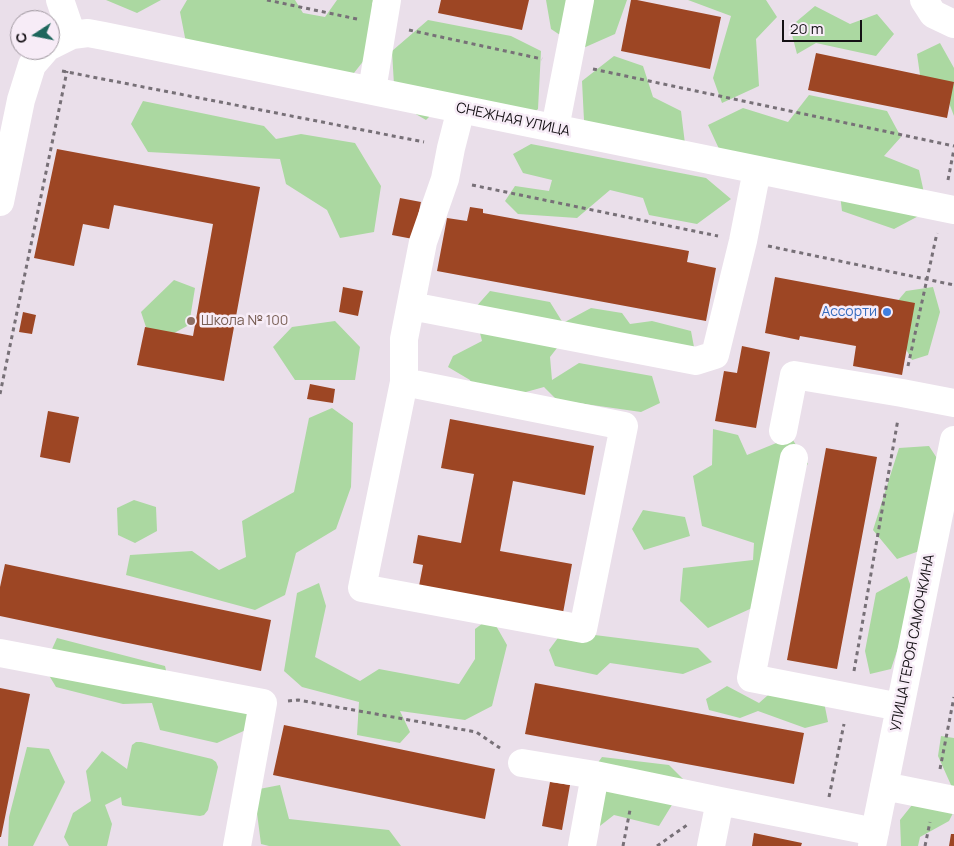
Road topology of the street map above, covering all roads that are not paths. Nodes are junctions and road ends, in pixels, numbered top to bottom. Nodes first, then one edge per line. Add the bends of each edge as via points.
1 (580, 0) edge
2 (924, 0) edge
3 (385, 12) edge
4 (954, 24) edge
5 (60, 45) edge
6 (41, 60) edge
7 (372, 90) junction
8 (11, 99) edge
9 (461, 109) junction
10 (555, 128) junction
11 (757, 170) junction
12 (0, 202) edge
13 (948, 209) edge
14 (411, 306) junction
15 (404, 382) junction
16 (954, 403) edge
17 (783, 431) dead end
18 (954, 440) edge
19 (794, 458) dead end
20 (0, 653) edge
21 (900, 708) junction
22 (522, 763) road end
23 (595, 775) junction
24 (884, 786) junction
25 (954, 800) edge
26 (720, 802) junction
27 (873, 839) edge
28 (237, 846) edge
29 (582, 846) edge
30 (711, 846) edge

1 - 10 street
2 - 4 street via 933,14
3 - 7 street
5 - 7 street, СНЕЖНАЯ УЛИЦА via 88,33
6 - 8 street
7 - 9 street, СНЕЖНАЯ УЛИЦА
8 - 12 street
9 - 10 street, СНЕЖНАЯ УЛИЦА
9 - 14 street via 444,179 422,242
10 - 11 street, СНЕЖНАЯ УЛИЦА
11 - 13 street, СНЕЖНАЯ УЛИЦА
11 - 14 street via 715,355 696,361
14 - 15 street via 404,339
15 - 15 street via 362,588 583,629 624,426
16 - 17 street via 794,375
18 - 21 street, УЛИЦА ГЕРОЯ САМОЧКИНА
19 - 21 street via 751,678
20 - 28 street via 263,703
21 - 24 street, УЛИЦА ГЕРОЯ САМОЧКИНА
22 - 23 street
23 - 26 street
23 - 29 street
24 - 25 street
24 - 27 street, УЛИЦА ГЕРОЯ САМОЧКИНА
26 - 27 street via 824,821
26 - 30 street

